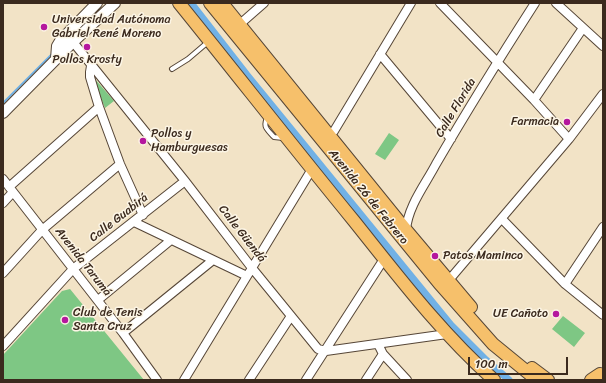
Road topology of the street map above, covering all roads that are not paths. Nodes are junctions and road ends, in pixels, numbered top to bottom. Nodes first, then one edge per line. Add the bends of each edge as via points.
1 (97, 3) edge
2 (115, 3) edge
3 (179, 3) edge
4 (201, 3) edge
5 (210, 3) edge
6 (222, 3) edge
7 (264, 3) edge
8 (411, 3) edge
9 (440, 3) edge
10 (535, 3) edge
11 (556, 3) edge
12 (240, 24) junction
13 (583, 28) junction
14 (210, 40) junction
15 (73, 42) junction
16 (603, 46) edge
17 (56, 53) junction
18 (380, 54) junction
19 (497, 62) junction
20 (92, 66) junction
21 (172, 69) dead end
22 (603, 94) edge
23 (534, 100) junction
24 (99, 107) junction
25 (3, 113) edge
26 (330, 135) junction
27 (451, 139) junction
28 (569, 140) junction
29 (120, 164) junction
30 (312, 169) junction
31 (3, 179) edge
32 (185, 181) junction
33 (11, 189) junction
34 (3, 203) edge
35 (142, 215) junction
36 (502, 220) junction
37 (134, 222) junction
38 (603, 227) edge
39 (42, 230) junction
40 (406, 230) junction
41 (171, 240) junction
42 (384, 259) junction
43 (213, 260) junction
44 (252, 268) junction
45 (73, 269) junction
46 (3, 273) edge
47 (247, 276) junction
48 (448, 280) junction
49 (565, 284) junction
50 (98, 300) junction
51 (603, 315) edge
52 (291, 316) junction
53 (441, 332) junction
54 (123, 333) junction
55 (378, 344) junction
56 (3, 346) edge
57 (326, 351) junction
58 (383, 354) junction
59 (157, 380) edge
60 (184, 380) edge
61 (249, 380) edge
62 (306, 380) edge
63 (366, 380) edge
64 (407, 380) edge
65 (494, 380) edge
66 (525, 380) edge
67 (537, 380) edge
68 (548, 380) edge

1 - 17 street via 63,37
2 - 15 street
3 - 14 main road
4 - 66 main road, Avenida 26 de Febrero via 443,300 482,343
5 - 67 main road, Avenida 26 de Febrero via 439,283 493,344
6 - 12 main road, Avenida 26 de Febrero
7 - 12 street
8 - 18 street
9 - 19 street
10 - 19 street, Calle Florida
11 - 13 street
12 - 26 main road, Avenida 26 de Febrero
13 - 16 street
13 - 23 street
14 - 21 lane
14 - 30 main road
15 - 17 street
15 - 20 street, Calle Güendá
17 - 25 street
18 - 26 street
18 - 27 street
19 - 23 street
19 - 27 street, Calle Florida
20 - 24 street via 90,77
20 - 32 street, Calle Güendá
22 - 28 street
23 - 28 street
24 - 29 street
24 - 33 street
26 - 40 main road, Avenida 26 de Febrero
27 - 40 street, Calle Florida via 409,213
28 - 36 street
29 - 35 street
29 - 39 street
30 - 42 main road
30 - 44 street
31 - 33 street, Avenida Tarumá
32 - 35 street, Calle Guabirá
32 - 44 street, Calle Güendá
33 - 34 street
33 - 39 street, Avenida Tarumá
35 - 37 street, Calle Guabirá
36 - 48 street
36 - 49 street
37 - 41 street
37 - 45 street, Calle Guabirá
38 - 49 street
39 - 45 street, Avenida Tarumá
39 - 46 street
40 - 48 main road, Avenida 26 de Febrero
41 - 43 street
41 - 50 street
42 - 53 main road
42 - 57 street
43 - 47 street
43 - 54 street
44 - 47 street
44 - 52 street, Calle Güendá
45 - 50 street, Avenida Tarumá
45 - 56 street, Calle Guabirá
47 - 60 street
48 - 68 main road, Avenida 26 de Febrero via 498,338
49 - 51 street
50 - 54 street, Avenida Tarumá
52 - 57 street, Calle Güendá via 318,349
52 - 61 street
53 - 55 street
53 - 65 main road
54 - 59 street, Avenida Tarumá
55 - 57 street
55 - 58 street
57 - 62 street
58 - 63 street
58 - 64 street

